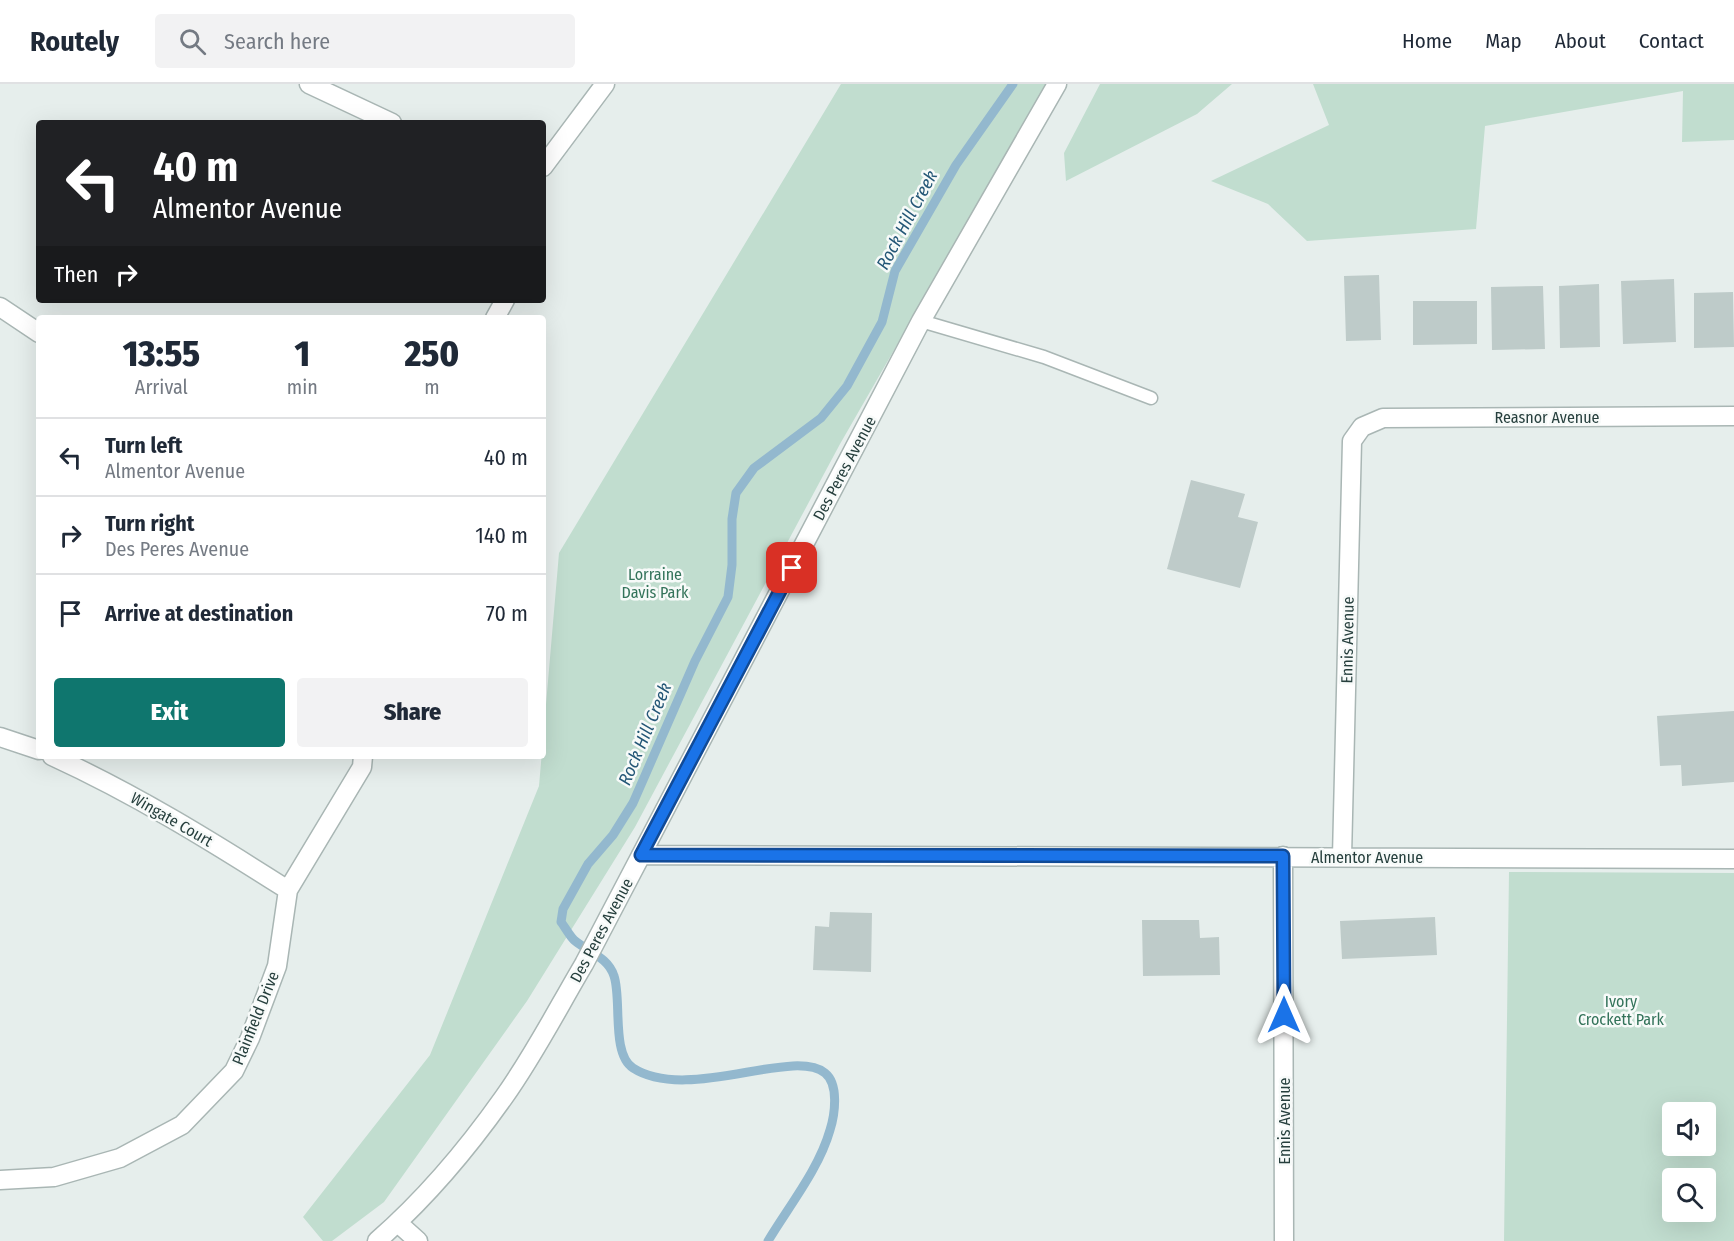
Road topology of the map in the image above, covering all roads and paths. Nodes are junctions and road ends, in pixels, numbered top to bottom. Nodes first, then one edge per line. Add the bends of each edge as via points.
1 (309, 84) edge
2 (605, 84) edge
3 (1057, 84) edge
4 (386, 120) edge
5 (546, 163) edge
6 (0, 307) edge
7 (921, 321) junction
8 (36, 331) edge
9 (1151, 398) dead end
10 (1734, 416) edge
11 (1362, 427) joint
12 (0, 737) edge
13 (36, 749) edge
14 (59, 759) edge
15 (363, 759) edge
16 (641, 855) junction
17 (1283, 856) junction
18 (1342, 857) junction
19 (1734, 859) edge
20 (288, 890) junction
21 (0, 1180) edge
22 (398, 1223) junction
23 (377, 1241) edge
24 (418, 1241) edge
25 (1284, 1241) edge

1 - 4 street
2 - 5 street
3 - 7 street, Des Peres Avenue
6 - 8 street
7 - 9 lane via 1044,357
7 - 16 street, Des Peres Avenue
10 - 11 street, Reasnor Avenue via 1383,418
11 - 18 street, Ennis Avenue via 1352,441
12 - 13 street
14 - 20 street, Wingate Court via 201,835
15 - 20 street, Plainfield Drive via 362,767
16 - 17 street, Almentor Avenue
16 - 22 street, Des Peres Avenue via 584,964 504,1097
17 - 18 street, Almentor Avenue
17 - 25 street, Ennis Avenue
18 - 19 street, Almentor Avenue
20 - 21 street, Plainfield Drive via 277,966 250,1038 234,1071 182,1125 120,1158 54,1178
22 - 23 street, Des Peres Avenue
22 - 24 street

